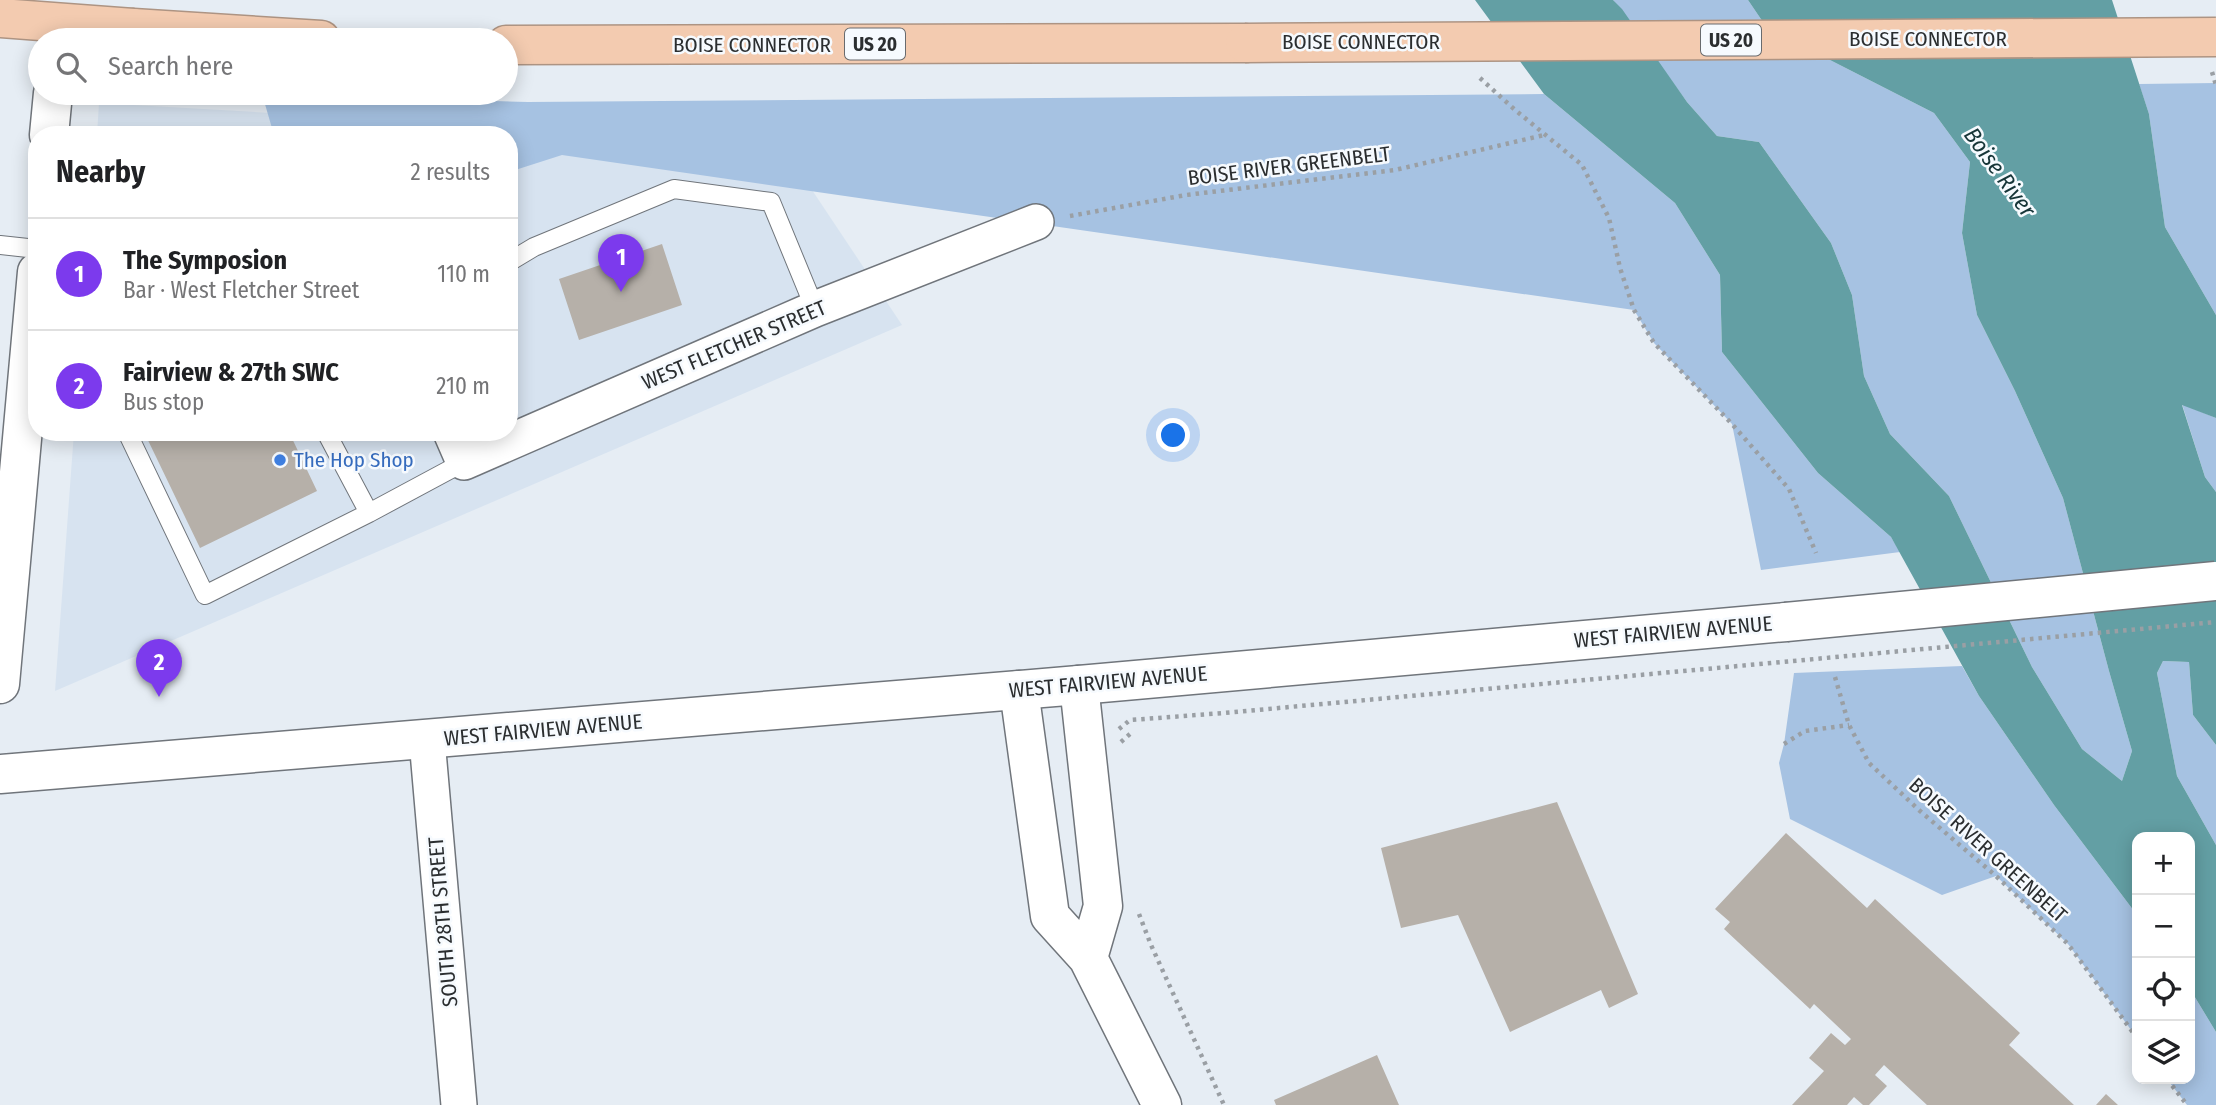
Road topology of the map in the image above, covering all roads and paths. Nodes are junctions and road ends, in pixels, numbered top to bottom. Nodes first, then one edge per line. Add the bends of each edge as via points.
1 (61, 0) edge
2 (0, 18) edge
3 (59, 28) edge
4 (133, 28) edge
5 (2216, 37) edge
6 (518, 45) edge
7 (1478, 75) dead end
8 (52, 105) edge
9 (50, 126) edge
10 (1545, 135) junction
11 (1036, 222) joint
12 (0, 245) edge
13 (28, 248) edge
14 (518, 257) edge
15 (816, 309) junction
16 (28, 372) edge
17 (518, 424) edge
18 (131, 441) edge
19 (331, 441) edge
20 (457, 447) edge
21 (369, 513) junction
22 (1816, 552) dead end
23 (2216, 581) edge
24 (2216, 622) edge
25 (1835, 677) dead end
26 (0, 684) edge
27 (1079, 685) junction
28 (1019, 690) junction
29 (1849, 725) junction
30 (427, 740) junction
31 (1784, 744) dead end
32 (1086, 756) junction
33 (0, 774) edge
34 (1137, 909) dead end
35 (1088, 958) junction
36 (2132, 1031) edge
37 (2171, 1084) edge
38 (459, 1105) edge
39 (1162, 1105) edge
40 (1224, 1105) edge
41 (2187, 1105) edge

1 - 3 main road
2 - 4 highway, bridge
5 - 6 highway, BOISE CONNECTOR / US 20, bridge
7 - 10 path
8 - 9 main road
10 - 11 path, BOISE RIVER GREENBELT via 1395,170 1186,195
10 - 22 path via 1582,165 1609,218 1634,310 1654,343 1789,489
11 - 15 street, WEST FLETCHER STREET
12 - 13 lane
14 - 15 lane via 674,189 771,202
15 - 17 street, WEST FLETCHER STREET
16 - 26 main road
18 - 21 lane via 205,595
19 - 21 lane
20 - 21 lane
23 - 27 main road, WEST FAIRVIEW AVENUE, bridge
24 - 32 path, bridge via 1129,720
25 - 29 path, BOISE RIVER GREENBELT
27 - 28 main road, WEST FAIRVIEW AVENUE
27 - 32 main road
28 - 30 main road, WEST FAIRVIEW AVENUE
28 - 35 main road via 1050,916
29 - 31 path via 1805,731
29 - 36 path, BOISE RIVER GREENBELT via 1869,763 2068,944
30 - 33 main road, WEST FAIRVIEW AVENUE
30 - 38 street, SOUTH 28TH STREET
32 - 35 main road via 1102,906
34 - 40 path
35 - 39 main road
37 - 41 path

